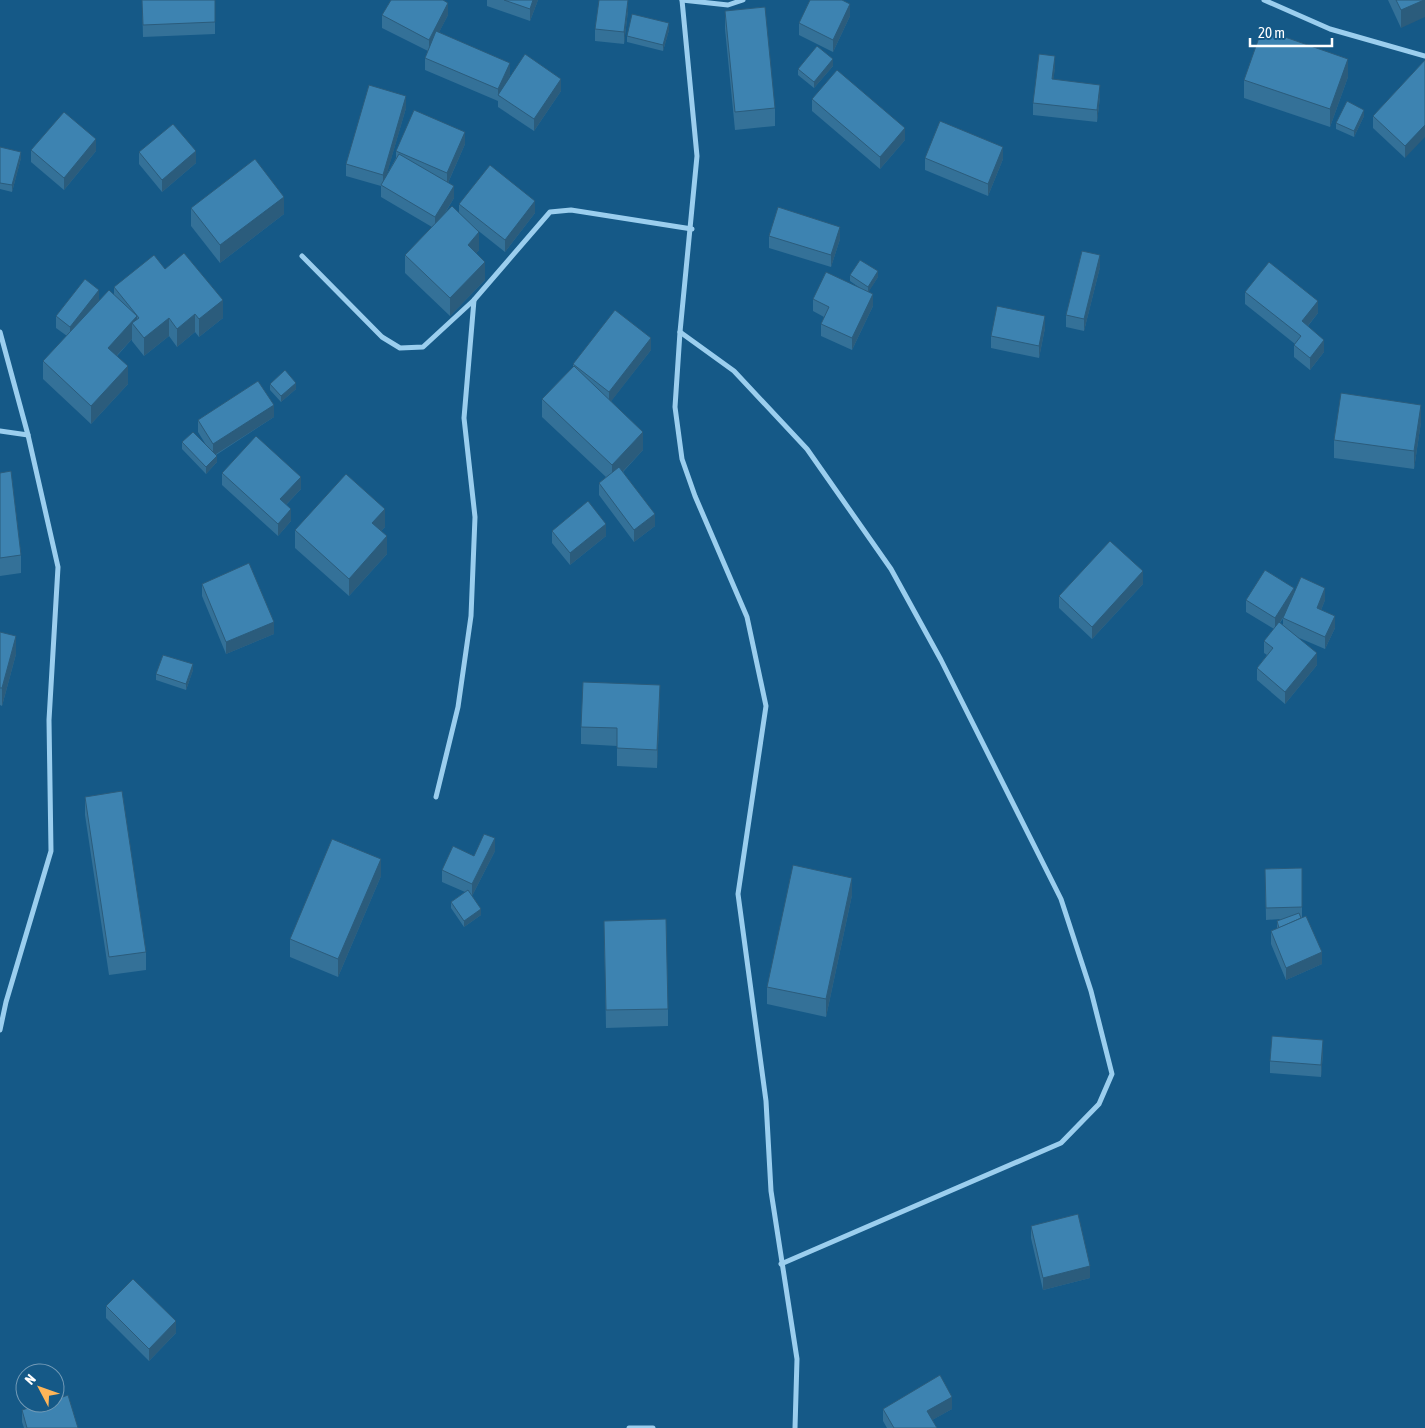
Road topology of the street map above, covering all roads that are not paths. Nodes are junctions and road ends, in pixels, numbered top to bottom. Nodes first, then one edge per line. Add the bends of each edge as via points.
1 (682, 0) edge
2 (743, 0) edge
3 (1264, 0) edge
4 (1425, 56) edge
5 (692, 229) junction
6 (302, 256) dead end
7 (474, 300) junction
8 (0, 332) edge
9 (680, 332) junction
10 (0, 431) edge
11 (28, 434) junction
12 (436, 797) dead end
13 (0, 1030) edge
14 (781, 1264) junction
15 (629, 1428) edge
16 (653, 1428) edge
17 (795, 1428) edge

1 - 2 street via 728,5
1 - 5 street via 697,156
3 - 4 street via 1330,29
5 - 7 street via 571,210 550,212
5 - 9 street
6 - 7 street via 382,337 400,348 422,347
7 - 12 street via 464,418 475,518 471,616 458,707
8 - 11 street
9 - 14 street via 675,407 682,458 747,617 766,706 738,894 766,1101 771,1191
9 - 14 street via 734,371 807,449 891,569 941,660 1061,899 1091,991 1112,1074 1099,1104 1062,1143
10 - 11 street
11 - 13 street via 58,567 49,720 51,851
14 - 17 street via 798,1359
15 - 16 street

